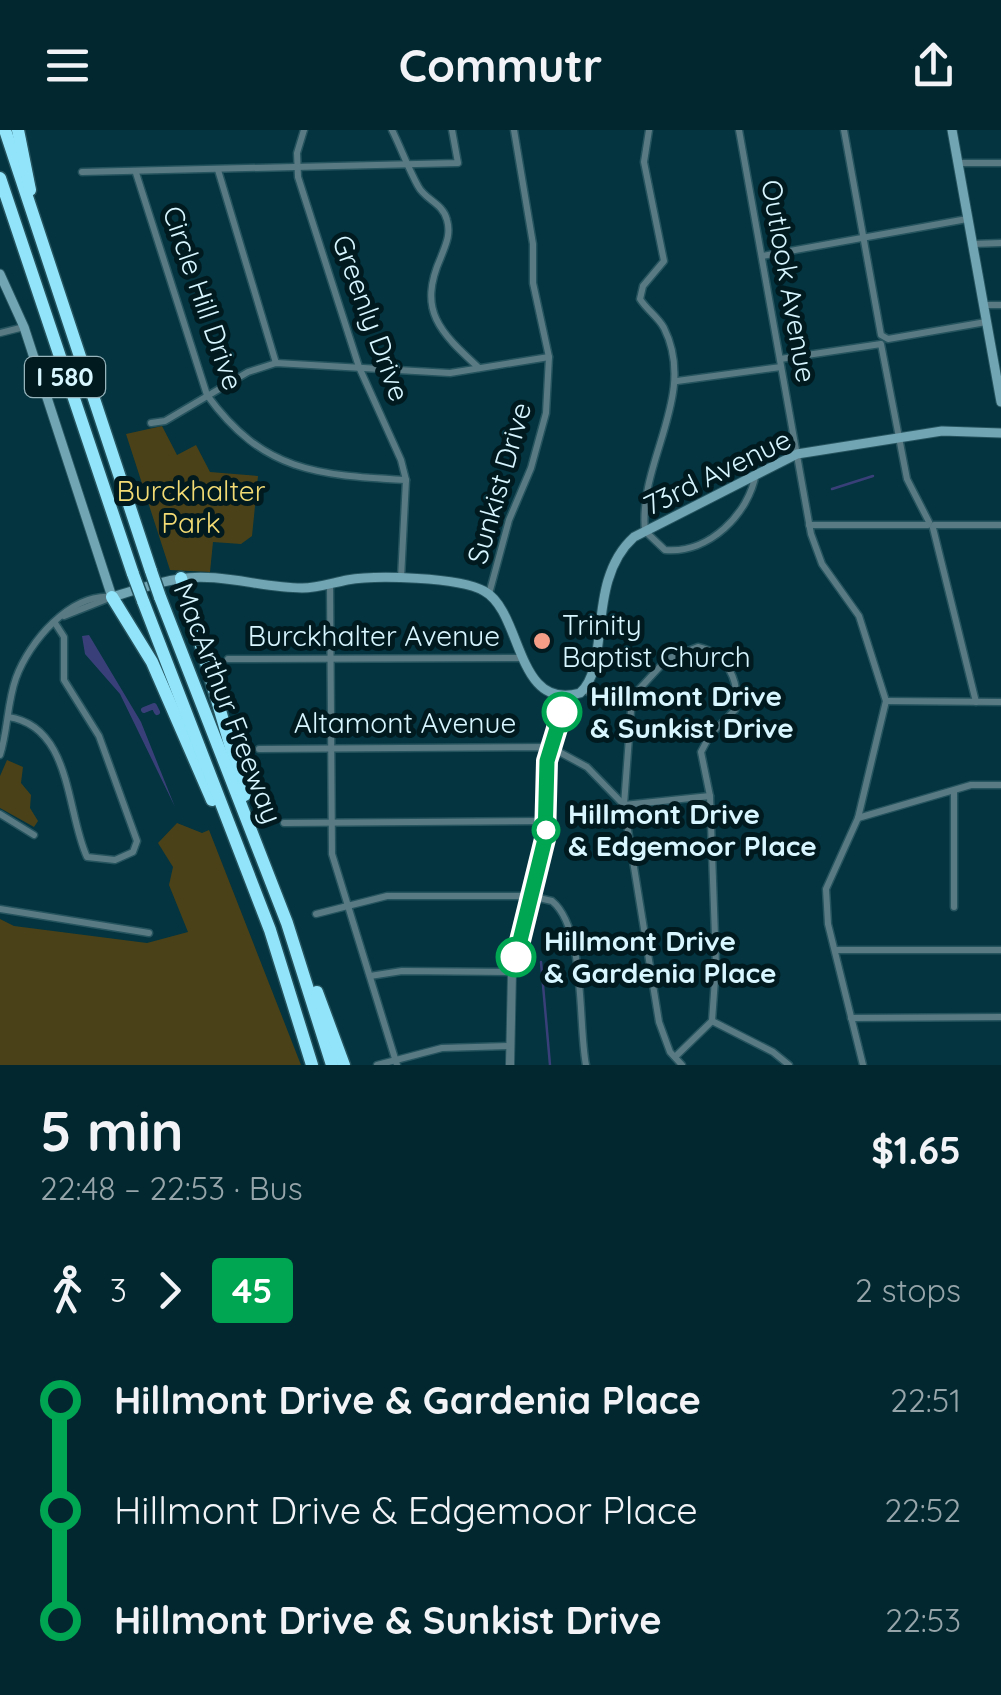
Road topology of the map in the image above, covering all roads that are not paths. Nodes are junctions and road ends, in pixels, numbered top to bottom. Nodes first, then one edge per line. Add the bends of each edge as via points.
1 (5, 130) edge
2 (18, 130) edge
3 (304, 130) edge
4 (392, 130) edge
5 (452, 130) edge
6 (514, 130) edge
7 (649, 130) edge
8 (739, 130) edge
9 (844, 130) edge
10 (952, 130) edge
11 (958, 163) junction
12 (1001, 164) edge
13 (411, 166) junction
14 (297, 168) junction
15 (218, 170) junction
16 (82, 172) dead end
17 (136, 172) junction
18 (0, 178) edge
19 (0, 194) edge
20 (30, 213) junction
21 (13, 218) junction
22 (968, 219) junction
23 (864, 238) junction
24 (1001, 243) edge
25 (972, 244) junction
26 (762, 256) junction
27 (0, 274) edge
28 (982, 305) junction
29 (1001, 305) edge
30 (986, 322) junction
31 (24, 327) junction
32 (0, 333) edge
33 (882, 341) junction
34 (549, 357) junction
35 (276, 363) junction
36 (781, 363) junction
37 (358, 367) junction
38 (998, 367) edge
39 (479, 368) junction
40 (677, 381) junction
41 (207, 394) junction
42 (1001, 402) edge
43 (151, 423) dead end
44 (1001, 433) edge
45 (899, 436) junction
46 (797, 454) junction
47 (757, 472) junction
48 (406, 480) junction
49 (1001, 524) edge
50 (809, 525) junction
51 (931, 525) junction
52 (646, 531) junction
53 (181, 578) junction
54 (401, 580) junction
55 (330, 585) junction
56 (489, 594) junction
57 (112, 596) junction
58 (55, 623) junction
59 (330, 658) junction
60 (521, 658) junction
61 (228, 659) dead end
62 (584, 690) junction
63 (568, 696) junction
64 (632, 697) junction
65 (886, 701) junction
66 (976, 702) junction
67 (1001, 702) edge
68 (8, 717) junction
69 (330, 746) junction
70 (550, 747) junction
71 (259, 748) dead end
72 (0, 755) edge
73 (1001, 784) edge
74 (954, 791) junction
75 (710, 796) junction
76 (624, 805) junction
77 (0, 814) edge
78 (246, 818) junction
79 (858, 818) junction
80 (330, 820) junction
81 (548, 821) junction
82 (284, 824) dead end
83 (34, 834) dead end
84 (256, 892) junction
85 (530, 896) junction
86 (345, 906) junction
87 (954, 907) dead end
88 (0, 909) edge
89 (316, 914) dead end
90 (286, 923) junction
91 (149, 933) dead end
92 (835, 950) junction
93 (1001, 950) edge
94 (512, 972) junction
95 (370, 976) junction
96 (1001, 1017) edge
97 (852, 1018) junction
98 (712, 1021) junction
99 (508, 1046) junction
100 (675, 1058) junction
101 (396, 1062) edge
102 (312, 1065) edge
103 (332, 1065) edge
104 (344, 1065) edge
105 (377, 1065) edge
106 (510, 1065) edge
107 (586, 1065) edge
108 (682, 1065) edge
109 (788, 1065) edge
110 (863, 1065) edge

1 - 20 highway, MacArthur Freeway / I 580
2 - 20 highway
3 - 14 street, Greenly Drive
4 - 13 street
5 - 13 street via 458,163
6 - 34 street, Sunkist Drive
7 - 40 street via 644,162 664,261 640,299 666,332
8 - 26 street, Outlook Avenue
9 - 23 street
10 - 11 main road
11 - 12 street
11 - 22 main road
13 - 14 street
13 - 39 street via 418,187 441,207 449,225 430,284 432,314
14 - 15 street
14 - 37 street, Greenly Drive
15 - 17 street
15 - 35 street
16 - 17 street
17 - 41 street, Circle Hill Drive
18 - 21 highway, MacArthur Freeway / I 580
19 - 21 highway
20 - 78 highway, MacArthur Freeway / I 580, bridge via 160,597
21 - 84 highway, MacArthur Freeway / I 580, bridge via 133,574
22 - 23 street
22 - 25 main road
23 - 26 street
23 - 33 street
24 - 25 street
25 - 28 main road
26 - 36 street, Outlook Avenue
27 - 31 main road
28 - 29 street
28 - 30 main road
30 - 33 street
30 - 38 main road
31 - 32 street
31 - 57 main road
33 - 36 street
33 - 45 street
34 - 39 street
34 - 56 street, Sunkist Drive via 546,412
35 - 37 street
35 - 41 street
36 - 40 street
36 - 46 street, Outlook Avenue
37 - 39 street via 450,373
37 - 48 street, Greenly Drive
38 - 42 main road
40 - 52 street via 650,478
41 - 43 street
41 - 48 street, Circle Hill Drive via 240,436 283,462 323,474
44 - 45 main road, 73rd Avenue
45 - 46 main road, 73rd Avenue
45 - 51 street via 906,479
46 - 47 main road, 73rd Avenue
46 - 50 street, Outlook Avenue
47 - 52 main road, 73rd Avenue
47 - 52 street via 743,509 697,546 665,550
48 - 54 street, Greenly Drive
49 - 51 street
50 - 51 street
50 - 65 street, Outlook Avenue via 822,564 858,616
51 - 66 street
52 - 62 main road, 73rd Avenue via 626,544 612,567
53 - 55 main road
53 - 57 main road
53 - 78 highway
54 - 55 main road
54 - 56 main road via 462,584
55 - 59 street
56 - 60 main road, Sunkist Drive via 508,618
57 - 58 street
57 - 84 highway via 159,676
58 - 68 street via 20,668
58 - 68 street via 64,638 64,680 99,736 137,841 133,852 115,860 87,857 52,750 34,725
59 - 60 street, Burckhalter Avenue
59 - 61 street, Burckhalter Avenue
59 - 69 street
60 - 63 main road, Sunkist Drive via 543,686
62 - 63 main road
62 - 64 street
63 - 70 street
64 - 75 street via 682,650 706,648 727,665 737,704 702,748
64 - 76 street
65 - 66 street
65 - 79 street
66 - 67 street
68 - 72 street
69 - 70 street, Altamont Avenue
69 - 71 street, Altamont Avenue
69 - 80 street
70 - 76 street, Altamont Avenue via 587,767
70 - 81 street
73 - 74 street
74 - 79 street
74 - 87 street
75 - 76 street
75 - 98 street
76 - 100 street via 658,1022
77 - 83 street
78 - 90 highway, MacArthur Freeway / I 580
79 - 92 street via 826,890
80 - 81 street
80 - 82 street
80 - 86 street
81 - 85 street
84 - 102 highway, MacArthur Freeway / I 580
85 - 86 street via 388,896
85 - 94 street
85 - 107 street via 552,901 564,918 583,992
86 - 89 street
86 - 95 street
88 - 91 street
90 - 103 highway, MacArthur Freeway / I 580
90 - 104 highway
92 - 93 street
92 - 97 street
94 - 95 street
94 - 99 street
95 - 101 street
96 - 97 street
97 - 110 street
98 - 100 street
98 - 109 street
99 - 101 street via 442,1048
99 - 106 street
100 - 108 street
101 - 105 street

